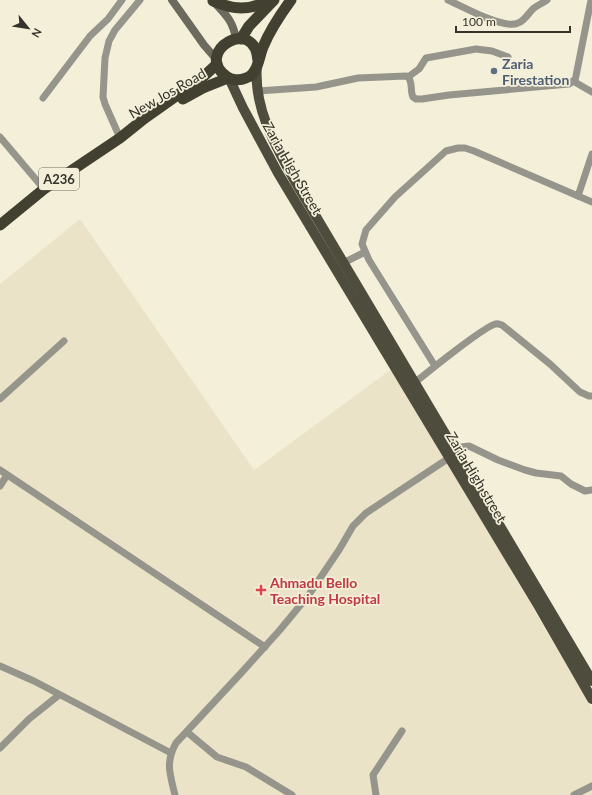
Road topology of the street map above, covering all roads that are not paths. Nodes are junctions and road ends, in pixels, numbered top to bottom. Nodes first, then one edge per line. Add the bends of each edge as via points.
1 (122, 0) edge
2 (140, 0) edge
3 (172, 0) edge
4 (269, 0) edge
5 (274, 0) edge
6 (291, 0) edge
7 (448, 0) edge
8 (547, 0) edge
9 (591, 0) edge
10 (213, 1) edge
11 (238, 39) junction
12 (508, 57) dead end
13 (217, 62) junction
14 (258, 63) junction
15 (408, 77) junction
16 (228, 78) junction
17 (573, 81) junction
18 (258, 91) junction
19 (592, 92) edge
20 (43, 98) dead end
21 (0, 137) edge
22 (120, 137) junction
23 (592, 154) edge
24 (44, 189) junction
25 (578, 196) junction
26 (592, 202) edge
27 (0, 224) edge
28 (365, 252) junction
29 (340, 266) junction
30 (64, 341) dead end
31 (435, 366) junction
32 (414, 383) junction
33 (592, 396) edge
34 (0, 399) edge
35 (452, 454) junction
36 (0, 470) edge
37 (7, 475) junction
38 (0, 486) edge
39 (592, 490) edge
40 (265, 647) junction
41 (0, 666) edge
42 (592, 681) edge
43 (59, 695) junction
44 (592, 699) edge
45 (402, 731) dead end
46 (187, 732) junction
47 (0, 748) edge
48 (171, 753) junction
49 (592, 786) edge
50 (175, 795) edge
51 (292, 795) edge
52 (376, 795) edge
53 (574, 795) edge

1 - 20 street via 108,19 90,36
2 - 22 street via 115,30 105,58 103,97
3 - 13 main road
4 - 10 highway via 248,8 225,6
5 - 11 highway, A236
6 - 14 highway, A236 via 269,35
7 - 8 street via 478,15 513,25 522,21
9 - 17 street
10 - 11 main road via 232,22
11 - 13 highway, A236 via 220,48
11 - 14 highway via 252,44 256,49
12 - 15 street via 476,49 426,58 419,69
13 - 16 highway
13 - 22 highway, New Jos Road / A236 via 203,77
14 - 16 highway, A236 via 255,70 246,78
14 - 18 main road, Zaria High Street
15 - 17 street via 412,95 418,99 569,84
15 - 18 street via 358,78 316,87
16 - 22 highway, New Jos Road / A236 via 199,90 147,124
16 - 29 main road, Zaria High Street via 278,173
17 - 19 street
18 - 29 main road, Zaria High Street via 273,140
21 - 24 street
22 - 24 highway, New Jos Road / A236
23 - 25 street
24 - 27 highway, New Jos Road / A236
25 - 26 street
25 - 28 street via 466,148 446,151 395,196 366,230 362,244
28 - 29 street
28 - 31 street
29 - 32 main road, Zaria High street
29 - 35 main road, Zaria High street
30 - 34 street
31 - 32 street
31 - 33 street via 489,327 502,325 580,392
32 - 35 main road, Zaria High street
35 - 39 street via 461,447 469,446 525,470 560,476 585,491
35 - 40 street via 366,513 353,526 308,596
35 - 42 main road, Zaria High street
35 - 44 main road, Zaria High street
36 - 37 street
37 - 38 street
37 - 40 street
40 - 46 street
41 - 43 street
43 - 47 street via 29,719
43 - 48 street
45 - 52 street via 373,775
46 - 48 street via 176,743
46 - 51 street via 217,757 246,767
48 - 50 street via 168,764
49 - 53 street

